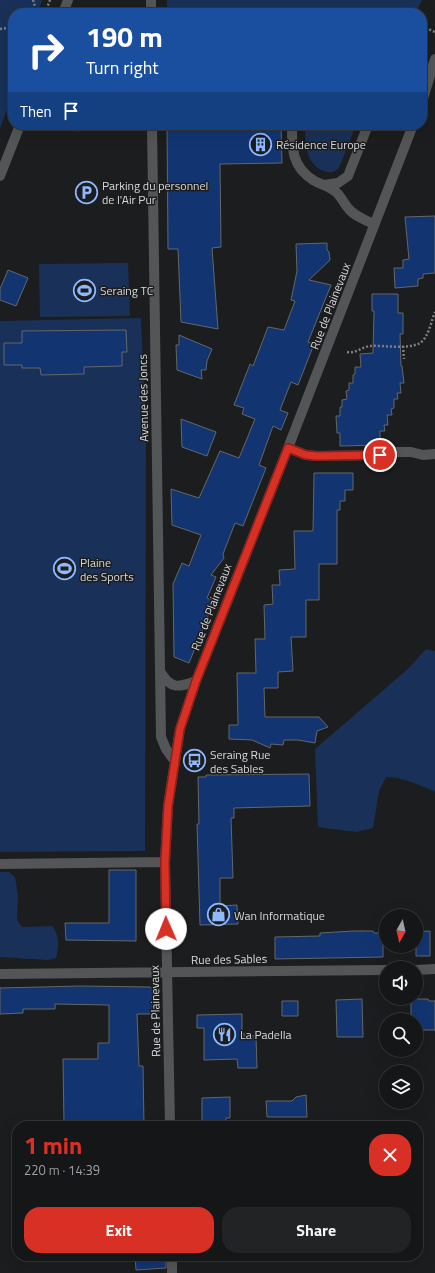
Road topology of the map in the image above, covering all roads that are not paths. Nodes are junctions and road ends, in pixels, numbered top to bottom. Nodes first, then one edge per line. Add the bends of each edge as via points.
1 (435, 59) edge
2 (427, 73) edge
3 (18, 130) edge
4 (152, 130) edge
5 (292, 130) edge
6 (366, 130) edge
7 (411, 130) edge
8 (0, 176) edge
9 (324, 184) junction
10 (374, 224) junction
11 (288, 448) junction
12 (435, 454) edge
13 (160, 671) junction
14 (196, 681) junction
15 (174, 760) junction
16 (165, 862) junction
17 (0, 864) edge
18 (435, 969) edge
19 (379, 970) edge
20 (423, 970) edge
21 (168, 973) junction
22 (0, 974) edge
23 (170, 1121) edge
24 (172, 1261) edge
25 (172, 1273) edge

1 - 2 street
3 - 8 street
4 - 13 street, Avenue des Joncs
5 - 9 street via 296,162 312,179
6 - 9 street via 348,176 338,183
7 - 10 street, Rue de Plainevaux
9 - 10 street via 337,193 355,214
10 - 11 street, Rue de Plainevaux
11 - 12 street via 317,456 380,455 395,452
11 - 14 street, Rue de Plainevaux
13 - 14 street via 165,680 173,684 182,686
13 - 15 street, Avenue des Joncs via 161,737
14 - 15 street, Rue de Plainevaux via 184,715
15 - 16 street, Rue de Plainevaux
16 - 17 street
16 - 21 street, Rue de Plainevaux
18 - 20 street
19 - 21 street, Rue des Sables
21 - 22 street, Rue des Sables
21 - 23 street, Rue de Plainevaux
24 - 25 street

